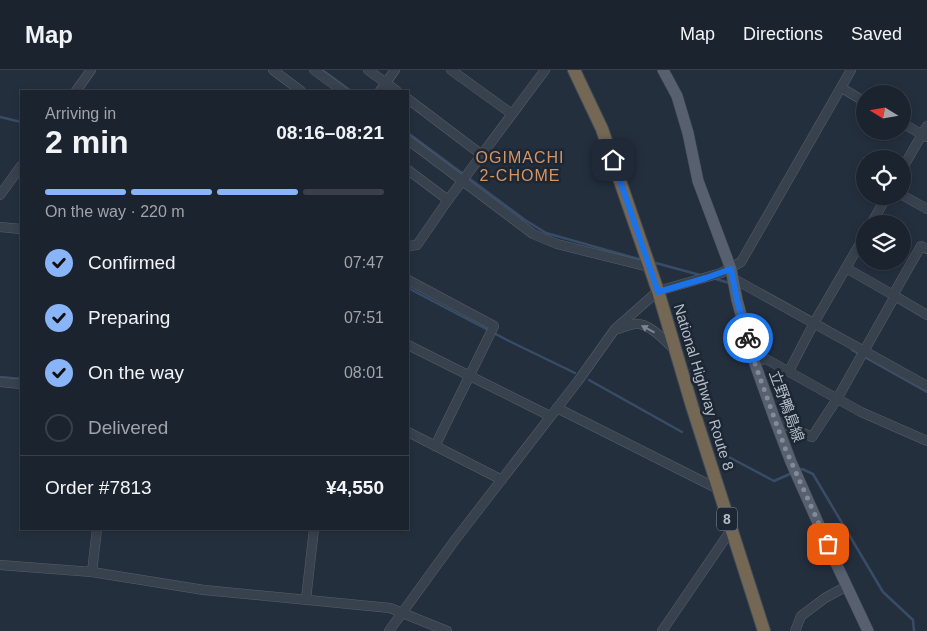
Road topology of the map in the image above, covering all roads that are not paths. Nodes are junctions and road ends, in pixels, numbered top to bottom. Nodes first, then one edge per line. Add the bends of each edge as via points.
1 (91, 70) edge
2 (273, 70) edge
3 (314, 70) edge
4 (368, 70) edge
5 (396, 70) edge
6 (450, 70) edge
7 (545, 70) edge
8 (574, 70) edge
9 (663, 70) edge
10 (851, 70) edge
11 (386, 83) junction
12 (842, 88) junction
13 (77, 90) edge
14 (301, 90) edge
15 (342, 90) edge
16 (381, 90) edge
17 (396, 90) edge
18 (856, 97) edge
19 (409, 100) edge
20 (512, 114) junction
21 (911, 127) edge
22 (925, 133) edge
23 (409, 141) edge
24 (482, 155) junction
25 (911, 155) edge
26 (20, 167) edge
27 (409, 171) edge
28 (462, 181) junction
29 (0, 195) edge
30 (448, 200) junction
31 (911, 200) edge
32 (927, 209) edge
33 (0, 227) edge
34 (20, 229) edge
35 (409, 246) edge
36 (927, 250) edge
37 (856, 251) edge
38 (649, 266) junction
39 (846, 268) junction
40 (733, 274) junction
41 (409, 281) edge
42 (658, 292) junction
43 (894, 296) junction
44 (927, 315) edge
45 (813, 326) junction
46 (615, 329) junction
47 (409, 346) edge
48 (675, 350) junction
49 (862, 354) junction
50 (754, 361) junction
51 (789, 371) junction
52 (469, 376) junction
53 (0, 382) edge
54 (20, 384) edge
55 (927, 386) edge
56 (837, 399) junction
57 (557, 408) junction
58 (550, 416) junction
59 (775, 420) junction
60 (409, 433) edge
61 (927, 440) edge
62 (435, 446) junction
63 (502, 480) junction
64 (718, 490) junction
65 (97, 530) edge
66 (314, 530) edge
67 (731, 530) junction
68 (0, 565) edge
69 (92, 572) junction
70 (847, 586) junction
71 (306, 600) junction
72 (403, 612) junction
73 (389, 631) edge
74 (447, 631) edge
75 (662, 631) edge
76 (764, 631) edge
77 (795, 631) edge
78 (868, 631) edge

1 - 13 street
2 - 14 street
3 - 15 street
4 - 11 street
5 - 11 street
6 - 20 street
7 - 20 street
8 - 38 highway, National Highway Route 8 / 8 via 602,128
9 - 40 main road, 立野鴨島線 via 677,96 698,181
10 - 12 street
11 - 16 street
11 - 17 street
12 - 18 street
12 - 40 street
19 - 24 street
20 - 24 street
21 - 22 street
22 - 25 street
23 - 28 street
24 - 28 street
26 - 29 street
27 - 30 street
28 - 30 street
28 - 38 street via 533,234 557,244
30 - 35 street via 417,244
31 - 32 street
33 - 34 street
36 - 43 street via 921,246
37 - 39 street
38 - 42 highway, National Highway Route 8 / 8
39 - 43 street
39 - 45 street
40 - 42 street
40 - 45 street
40 - 50 main road, 立野鴨島線
41 - 52 street via 494,326
42 - 46 street
42 - 48 highway, National Highway Route 8 / 8
43 - 44 street
43 - 49 street
45 - 49 street
45 - 51 street
48 -> 46 street via 642,325 636,323
46 - 57 street
47 - 52 street
48 - 64 highway, National Highway Route 8 / 8
49 - 55 street
49 - 56 street
50 - 51 street via 766,359
50 - 59 main road, 立野鴨島線
51 - 56 street
52 - 58 street
52 - 62 street
53 - 54 street
56 - 59 street via 812,438
56 - 61 street
57 - 58 street
57 - 64 street
58 - 63 street
59 - 70 main road, 立野鴨島線
60 - 62 street
62 - 63 street
63 - 72 street
64 - 67 highway, National Highway Route 8 / 8
65 - 69 street
66 - 71 street
67 - 75 street
67 - 76 highway, National Highway Route 8 / 8
68 - 69 street
69 - 71 street via 204,590
70 - 77 street via 802,616
70 - 78 main road, 立野鴨島線
71 - 72 street
72 - 73 street
72 - 74 street

